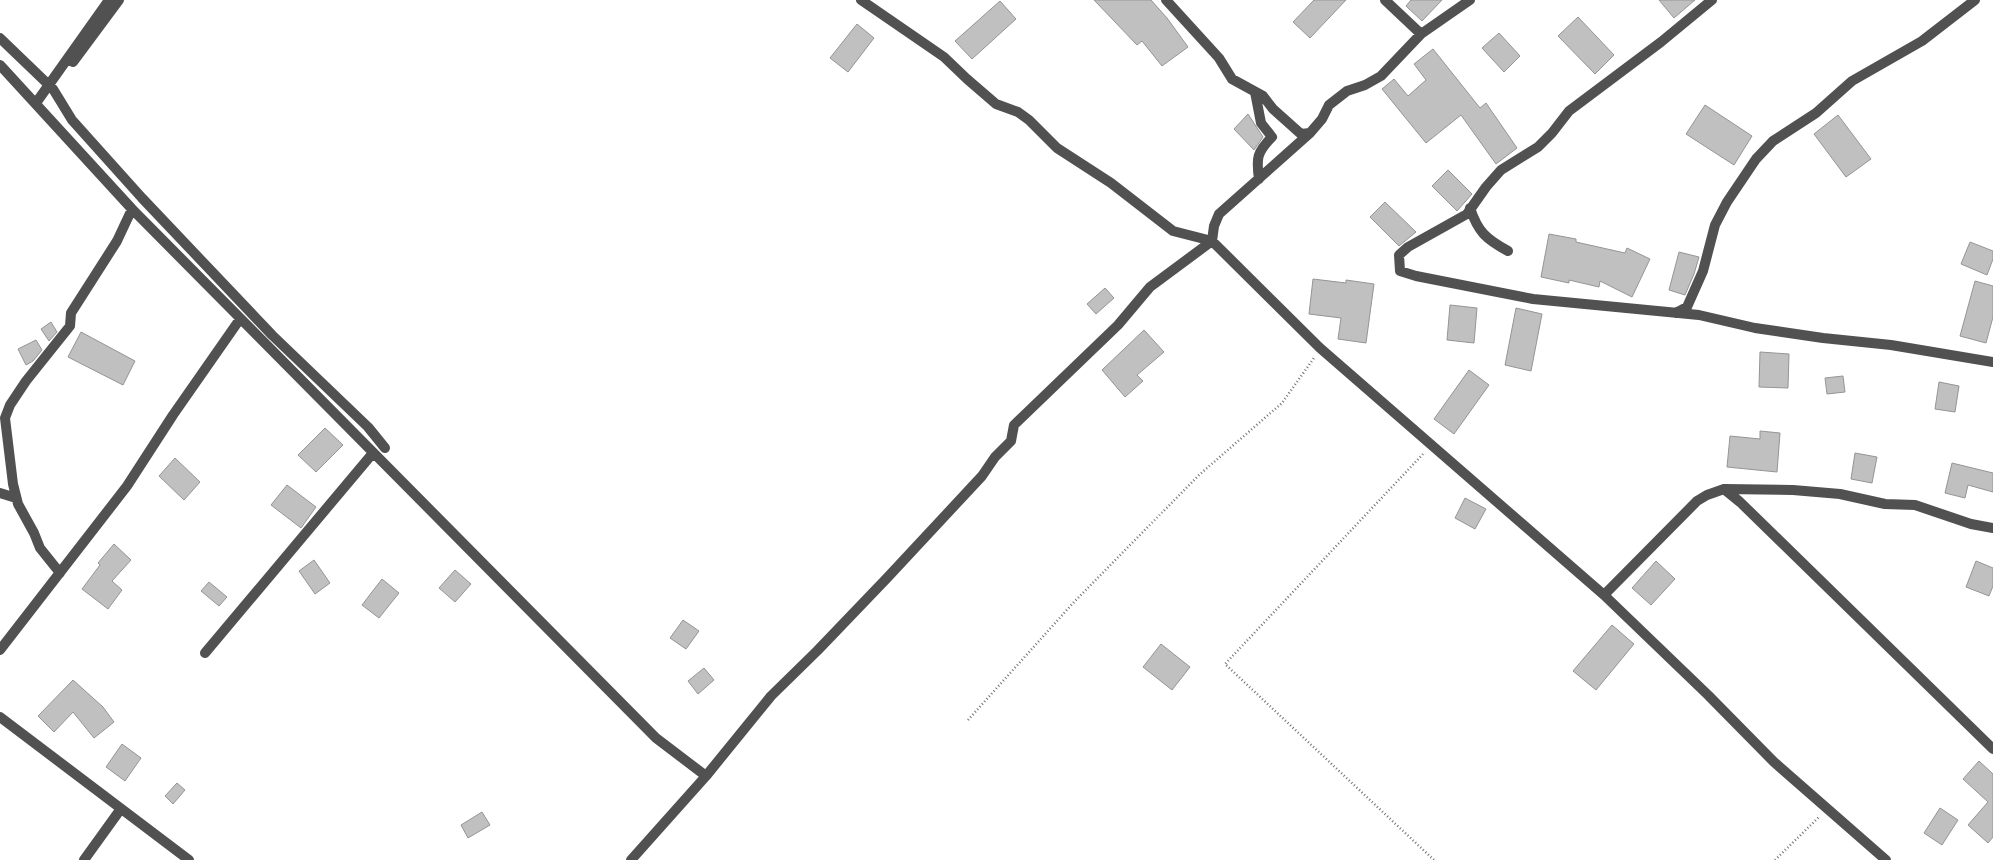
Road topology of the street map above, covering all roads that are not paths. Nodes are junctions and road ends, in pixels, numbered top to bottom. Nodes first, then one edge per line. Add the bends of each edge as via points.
1 (109, 0) edge
2 (119, 0) edge
3 (861, 0) edge
4 (1166, 0) edge
5 (1385, 0) edge
6 (1470, 0) edge
7 (1712, 0) edge
8 (1975, 0) edge
9 (1421, 34) junction
10 (0, 38) edge
11 (0, 65) edge
12 (53, 89) junction
13 (1255, 92) junction
14 (36, 103) junction
15 (1310, 133) junction
16 (1259, 179) junction
17 (142, 198) junction
18 (1470, 208) junction
19 (132, 209) junction
20 (1212, 241) junction
21 (1508, 251) dead end
22 (100, 279) dead end
23 (1676, 313) junction
24 (240, 319) junction
25 (1993, 362) edge
26 (385, 448) dead end
27 (373, 453) junction
28 (1724, 489) junction
29 (0, 493) edge
30 (16, 498) junction
31 (1993, 528) edge
32 (60, 574) junction
33 (1604, 596) junction
34 (0, 650) edge
35 (205, 653) dead end
36 (0, 717) edge
37 (1993, 749) edge
38 (706, 776) junction
39 (120, 810) junction
40 (84, 860) edge
41 (189, 860) edge
42 (631, 860) edge
43 (1886, 860) edge

1 - 14 street
2 - 12 street
3 - 20 street via 944,57 996,104 1018,112 1057,148 1111,183 1173,230
4 - 13 street via 1219,58 1232,79
5 - 9 street
6 - 9 street
7 - 18 street via 1569,111 1538,147 1501,170
8 - 23 street via 1922,42 1852,81 1816,113 1773,141 1756,159 1727,202 1715,225 1703,270 1687,306
9 - 15 street via 1381,76 1347,91 1329,105
10 - 12 street
11 - 14 street
12 - 17 street via 72,120
13 - 15 street via 1301,134
13 - 16 street via 1261,123 1272,137 1257,157
14 - 19 street
15 - 16 street
16 - 20 street via 1219,214
17 - 22 street
17 - 26 street
18 - 21 street via 1480,232
18 - 23 street via 1467,214 1404,251 1398,262 1400,270 1532,299
19 - 24 street
19 - 30 street via 116,241 71,312 70,326 10,405 5,418
20 - 33 street via 1320,348
20 - 38 street via 1150,287 1118,325 1014,425 1010,441 982,476 771,696
23 - 25 street via 1755,328 1891,344
24 - 27 street
24 - 32 street via 126,486
27 - 35 street
27 - 38 street via 656,738
28 - 31 street via 1840,494 1885,504 1915,505
28 - 33 street via 1697,501
28 - 37 street
29 - 30 street
30 - 32 street via 40,548
32 - 34 street
33 - 43 street via 1774,762
36 - 39 street
38 - 42 street
39 - 40 street
39 - 41 street

